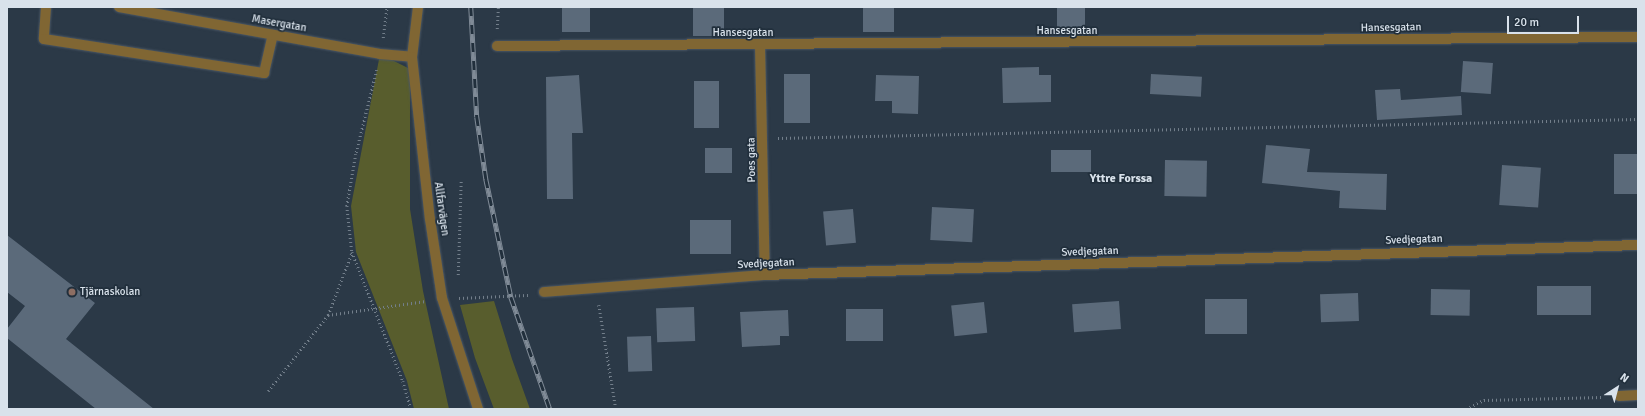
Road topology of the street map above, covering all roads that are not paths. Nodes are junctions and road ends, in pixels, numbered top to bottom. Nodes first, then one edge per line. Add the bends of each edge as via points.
1 (46, 7) edge
2 (119, 7) edge
3 (418, 7) edge
4 (273, 35) junction
5 (1638, 37) edge
6 (760, 45) junction
7 (497, 46) road end
8 (412, 57) junction
9 (1638, 245) edge
10 (765, 275) junction
11 (544, 292) dead end
12 (1638, 395) edge
13 (1618, 396) road end
14 (478, 409) edge

1 - 4 street via 44,39 264,73
2 - 4 street, Masergatan
3 - 8 street, Allfarvägen
4 - 8 street, Masergatan via 380,54
5 - 6 street, Hansesgatan
6 - 7 street, Hansesgatan
6 - 10 street, Poes gata
8 - 14 street, Allfarvägen via 442,298
9 - 10 street, Svedjegatan
10 - 11 street, Svedjegatan
12 - 13 street

